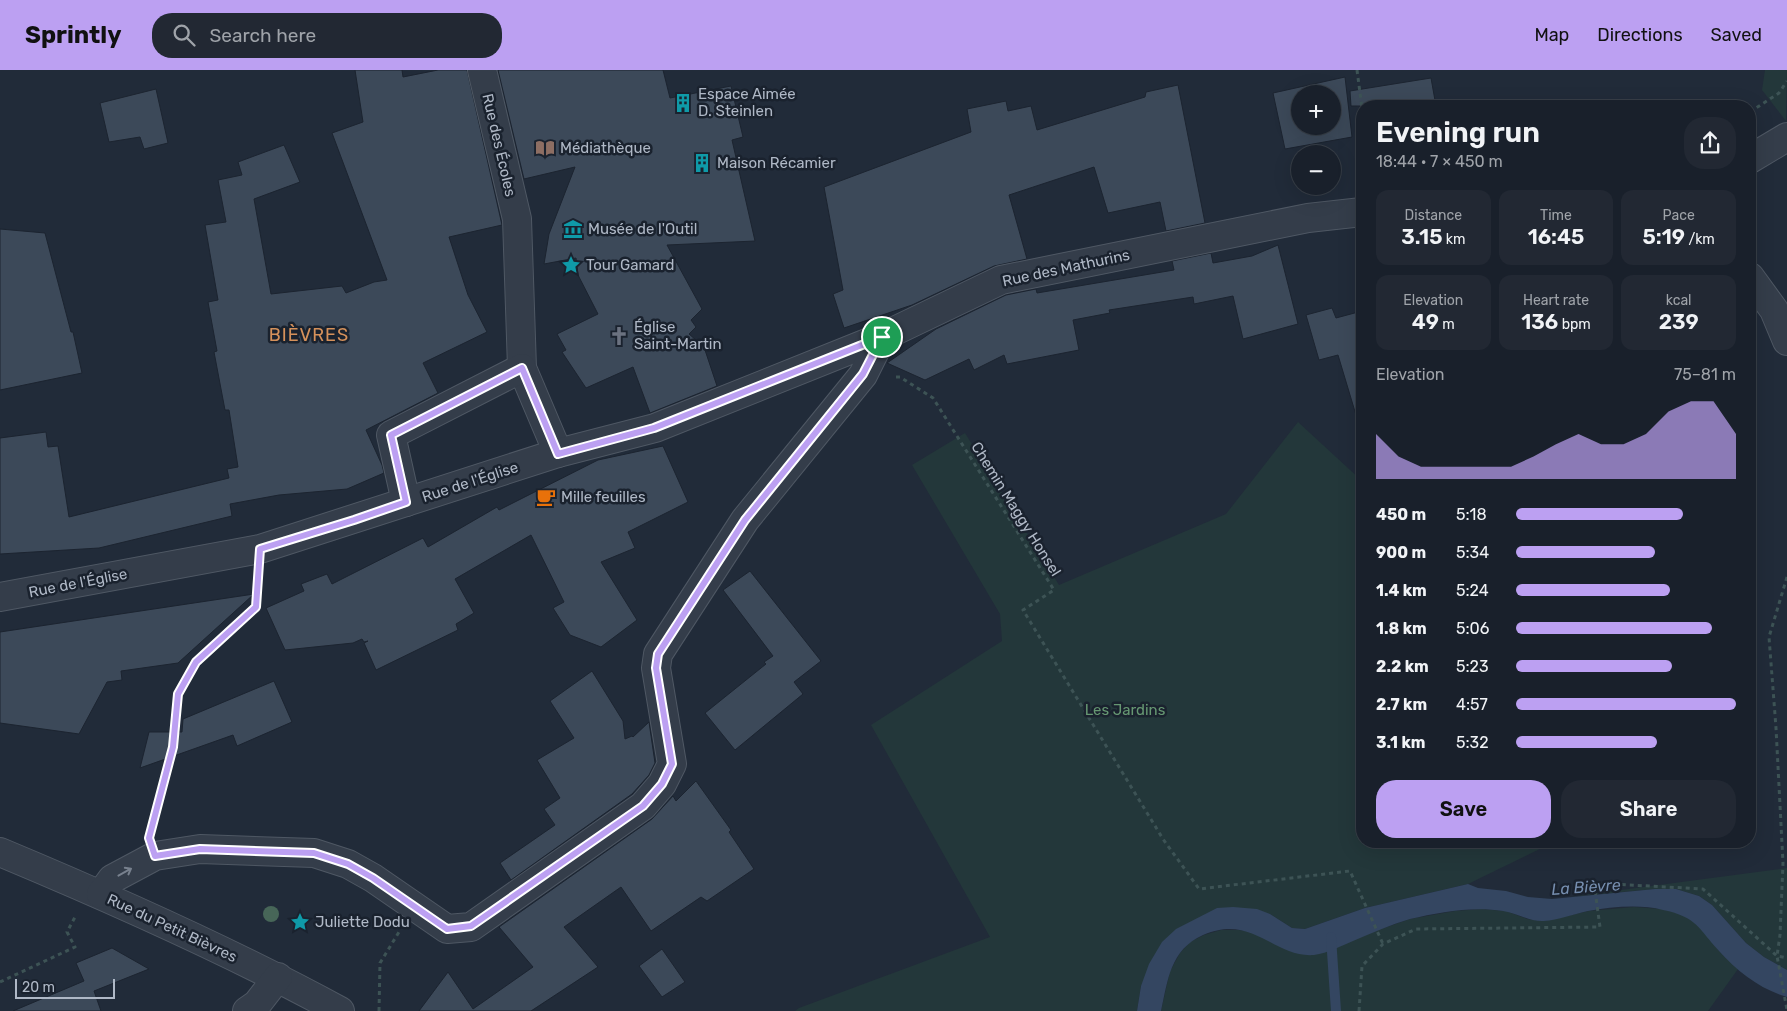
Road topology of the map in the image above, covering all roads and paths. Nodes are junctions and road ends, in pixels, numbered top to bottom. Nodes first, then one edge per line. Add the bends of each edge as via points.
1 (482, 70) edge
2 (1357, 70) edge
3 (1787, 81) edge
4 (1361, 100) edge
5 (1756, 108) edge
6 (1787, 137) edge
7 (1756, 155) edge
8 (1356, 213) edge
9 (1756, 285) edge
10 (882, 337) junction
11 (1787, 341) edge
12 (522, 368) junction
13 (863, 374) junction
14 (558, 454) junction
15 (406, 502) junction
16 (260, 549) junction
17 (1787, 578) edge
18 (0, 597) edge
19 (0, 852) edge
20 (155, 856) junction
21 (95, 892) junction
22 (414, 906) junction
23 (1383, 944) junction
24 (1777, 956) junction
25 (1787, 958) edge
26 (278, 977) junction
27 (0, 982) edge
28 (1786, 1009) edge
29 (247, 1011) edge
30 (340, 1011) edge
31 (379, 1011) edge
32 (1359, 1011) edge

1 - 12 street, Rue des Écoles via 517,219
2 - 4 path
3 - 5 path via 1779,93
6 - 7 street
8 - 10 street, Rue des Mathurins via 1308,218 1001,280
9 - 11 street via 1774,310
10 - 13 street
10 - 14 street, Rue des Mathurins via 654,428
12 - 14 street
12 - 15 street via 391,435
13 - 22 street via 745,520 658,654 656,668 672,764 662,784 643,806 471,926 447,929
13 - 23 path, Chemin Maggy Honsel via 900,377 932,398 1054,590 1023,610 1163,840 1199,889 1350,871
14 - 15 street, Rue de l'Église
15 - 16 street, Rue de l'Église
16 - 18 street, Rue de l'Église
16 - 20 path via 256,607 196,662 178,694 173,747 149,838
17 - 24 path via 1769,637 1783,863
19 - 21 street, Rue du Petit Bièvres
21 -> 20 street
20 - 22 street via 200,849 314,853 348,864
21 - 26 street, Rue du Petit Bièvres
21 - 27 path via 67,932 75,947
22 - 31 path via 380,962
23 - 24 path via 1416,928 1600,927 1594,883 1702,890
23 - 32 path via 1362,966
24 - 25 path
24 - 28 path
26 - 29 street via 257,1004
26 - 30 street, Rue du Petit Bièvres

